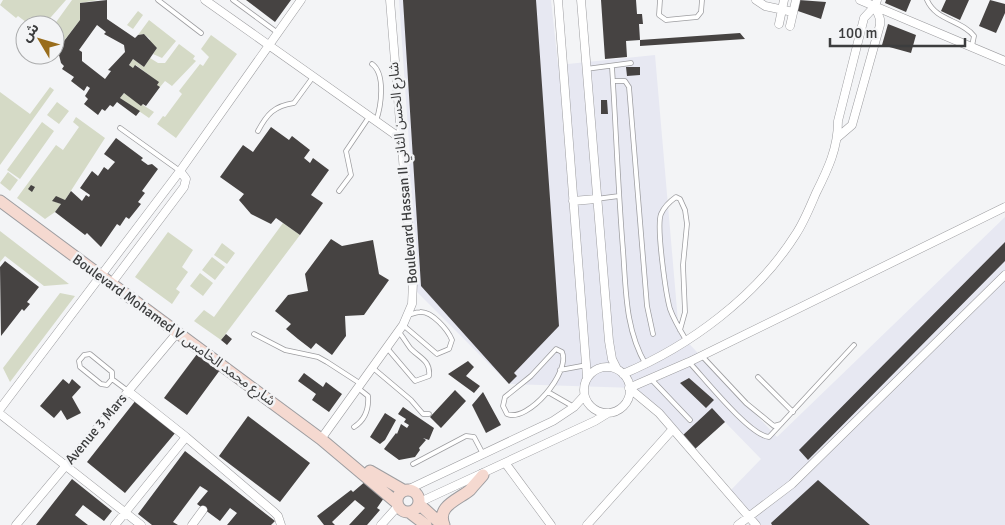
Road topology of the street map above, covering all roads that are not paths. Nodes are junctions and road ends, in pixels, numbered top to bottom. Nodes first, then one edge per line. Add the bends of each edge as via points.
1 (158, 0) edge
2 (206, 0) edge
3 (233, 0) edge
4 (302, 0) edge
5 (390, 0) edge
6 (558, 0) edge
7 (581, 0) edge
8 (660, 0) edge
9 (702, 0) edge
10 (756, 0) edge
11 (784, 0) edge
12 (796, 0) edge
13 (860, 0) edge
14 (927, 0) edge
15 (876, 3) edge
16 (782, 10) junction
17 (793, 12) junction
18 (779, 24) dead end
19 (790, 26) dead end
20 (201, 33) dead end
21 (278, 33) junction
22 (269, 46) junction
23 (972, 46) junction
24 (1005, 60) edge
25 (631, 63) dead end
26 (372, 64) dead end
27 (612, 66) junction
28 (585, 69) junction
29 (313, 77) junction
30 (613, 81) junction
31 (372, 119) junction
32 (120, 128) dead end
33 (258, 131) dead end
34 (838, 136) junction
35 (400, 138) junction
36 (180, 171) junction
37 (339, 191) dead end
38 (619, 196) junction
39 (596, 199) junction
40 (573, 201) junction
41 (2, 206) edge
42 (1005, 207) edge
43 (1005, 275) edge
44 (102, 277) junction
45 (111, 284) junction
46 (408, 315) junction
47 (401, 328) junction
48 (680, 330) junction
49 (177, 333) junction
50 (254, 334) dead end
51 (653, 334) dead end
52 (686, 341) junction
53 (854, 345) dead end
54 (387, 348) junction
55 (702, 356) junction
56 (690, 362) junction
57 (587, 365) junction
58 (646, 365) junction
59 (373, 368) junction
60 (560, 370) junction
61 (620, 372) junction
62 (587, 377) junction
63 (758, 377) dead end
64 (112, 378) junction
65 (652, 380) junction
66 (359, 386) junction
67 (629, 388) junction
68 (128, 391) junction
69 (548, 392) junction
70 (584, 396) junction
71 (574, 407) junction
72 (0, 410) edge
73 (793, 412) junction
74 (608, 413) junction
75 (0, 414) edge
76 (428, 414) dead end
77 (690, 420) dead end
78 (783, 424) junction
79 (354, 427) dead end
80 (672, 430) junction
81 (186, 437) junction
82 (322, 439) junction
83 (483, 454) junction
84 (348, 460) junction
85 (413, 464) dead end
86 (506, 464) junction
87 (66, 465) junction
88 (483, 475) junction
89 (406, 490) junction
90 (419, 503) junction
91 (397, 505) junction
92 (203, 510) dead end
93 (125, 512) junction
94 (409, 512) junction
95 (748, 518) junction
96 (16, 525) edge
97 (114, 525) edge
98 (141, 525) edge
99 (192, 525) edge
100 (281, 525) edge
101 (381, 525) edge
102 (426, 525) edge
103 (443, 525) edge
104 (551, 525) edge
105 (587, 525) edge
106 (738, 525) edge
107 (756, 525) edge

1 - 20 lane
2 - 22 street
3 - 21 lane
4 - 21 street
5 - 35 street, Boulevard Hassan II شارع الحسن الثاني
6 - 40 street
7 - 28 street
8 - 9 lane via 659,15 666,20 697,16 701,12
10 - 16 street via 759,5
11 - 16 street
12 - 17 street
13 - 15 street
14 - 23 lane via 934,11 970,31 974,36
15 - 23 street
15 - 34 street via 864,18 838,121
15 - 34 street via 880,25 852,125
16 - 17 street
16 - 18 street
17 - 19 street
21 - 22 street
22 - 29 street
22 - 36 street
23 - 24 street
25 - 27 lane
26 - 31 lane via 379,72 382,107
27 - 28 lane
27 - 30 lane
28 - 39 street
29 - 31 street
29 - 33 lane via 294,104 271,110
30 - 38 lane
30 - 51 lane via 625,81 629,86 647,306
31 - 35 street
31 - 37 lane via 346,151 351,175
32 - 36 lane
34 - 52 street via 831,163 796,234 760,280
35 - 46 street, Boulevard Hassan II شارع الحسن الثاني via 413,282
36 - 44 street
36 - 45 street via 186,179 184,187
38 - 39 lane
38 - 58 lane via 629,323 635,346
39 - 40 street
39 - 61 street via 609,341 612,359
40 - 57 street
41 - 44 street, Boulevard Mohamed V شارع محمد الخامس
42 - 55 street
43 - 95 street via 792,484
44 - 45 street, Boulevard Mohamed V شارع محمد الخامس
44 - 72 street
45 - 49 street, Boulevard Mohamed V شارع محمد الخامس
46 - 47 street, Boulevard Hassan II شارع الحسن الثاني
46 - 47 lane via 425,313 441,324 452,340 449,349 437,354
47 - 54 street, Boulevard Hassan II شارع الحسن الثاني
47 - 54 lane via 411,349 426,361 429,376 415,381
48 - 48 lane via 667,295 660,216 676,197 686,210 687,224 683,265 685,312
48 - 52 lane
49 - 68 street, Avenue 3 Mars
49 - 82 street, Boulevard Mohamed V شارع محمد الخامس
50 - 66 lane via 285,350 322,360
52 - 58 street
53 - 73 lane
54 - 59 street, Boulevard Hassan II شارع الحسن الثاني
55 - 56 street
55 - 78 lane via 761,416 774,426
56 - 65 street
56 - 78 lane via 759,434 769,438
57 - 60 lane
57 - 62 street
58 - 61 street
59 - 66 street, Boulevard Hassan II شارع الحسن الثاني
59 - 76 lane via 423,414
60 - 69 lane
60 - 69 lane via 564,355 556,349 532,376 505,397 503,406 507,414 514,415 529,408
61 - 62 street via 611,367 598,369
61 - 67 street
62 - 70 street
63 - 73 lane
64 - 64 lane via 111,371 90,354 84,355 80,361 81,368 103,385
64 - 68 lane
65 - 67 street
65 - 77 lane
66 - 79 lane via 368,396 368,404 367,412
66 - 82 street, Boulevard Hassan II شارع الحسن الثاني
67 - 74 street via 629,395 621,408
67 - 80 street via 654,408
68 - 81 street
68 - 87 street, Avenue 3 Mars
69 - 71 lane
70 - 71 street
70 - 74 street via 593,408
71 - 83 street via 553,421
73 - 78 lane
74 - 86 street
75 - 87 street
80 - 95 street
80 - 105 street
81 - 93 street
81 - 100 street via 274,512
82 - 84 street, Boulevard Mohamed V شارع محمد الخامس
83 - 85 lane via 474,437 466,436
83 - 89 street
84 - 89 street, Boulevard Mohamed V شارع محمد الخامس
84 - 91 street, Boulevard Mohamed V شارع محمد الخامس
86 - 88 street
86 - 104 street
87 - 93 street
87 - 96 street, Avenue 3 Mars
88 - 90 street
88 - 103 street via 445,508
89 - 90 street via 416,492
89 - 91 street via 398,496
90 - 94 street via 415,510
90 - 103 street
91 - 94 street via 404,512
91 - 101 street
92 - 99 street
93 - 97 street
93 - 98 street
94 - 102 street
95 - 106 street
95 - 107 street

